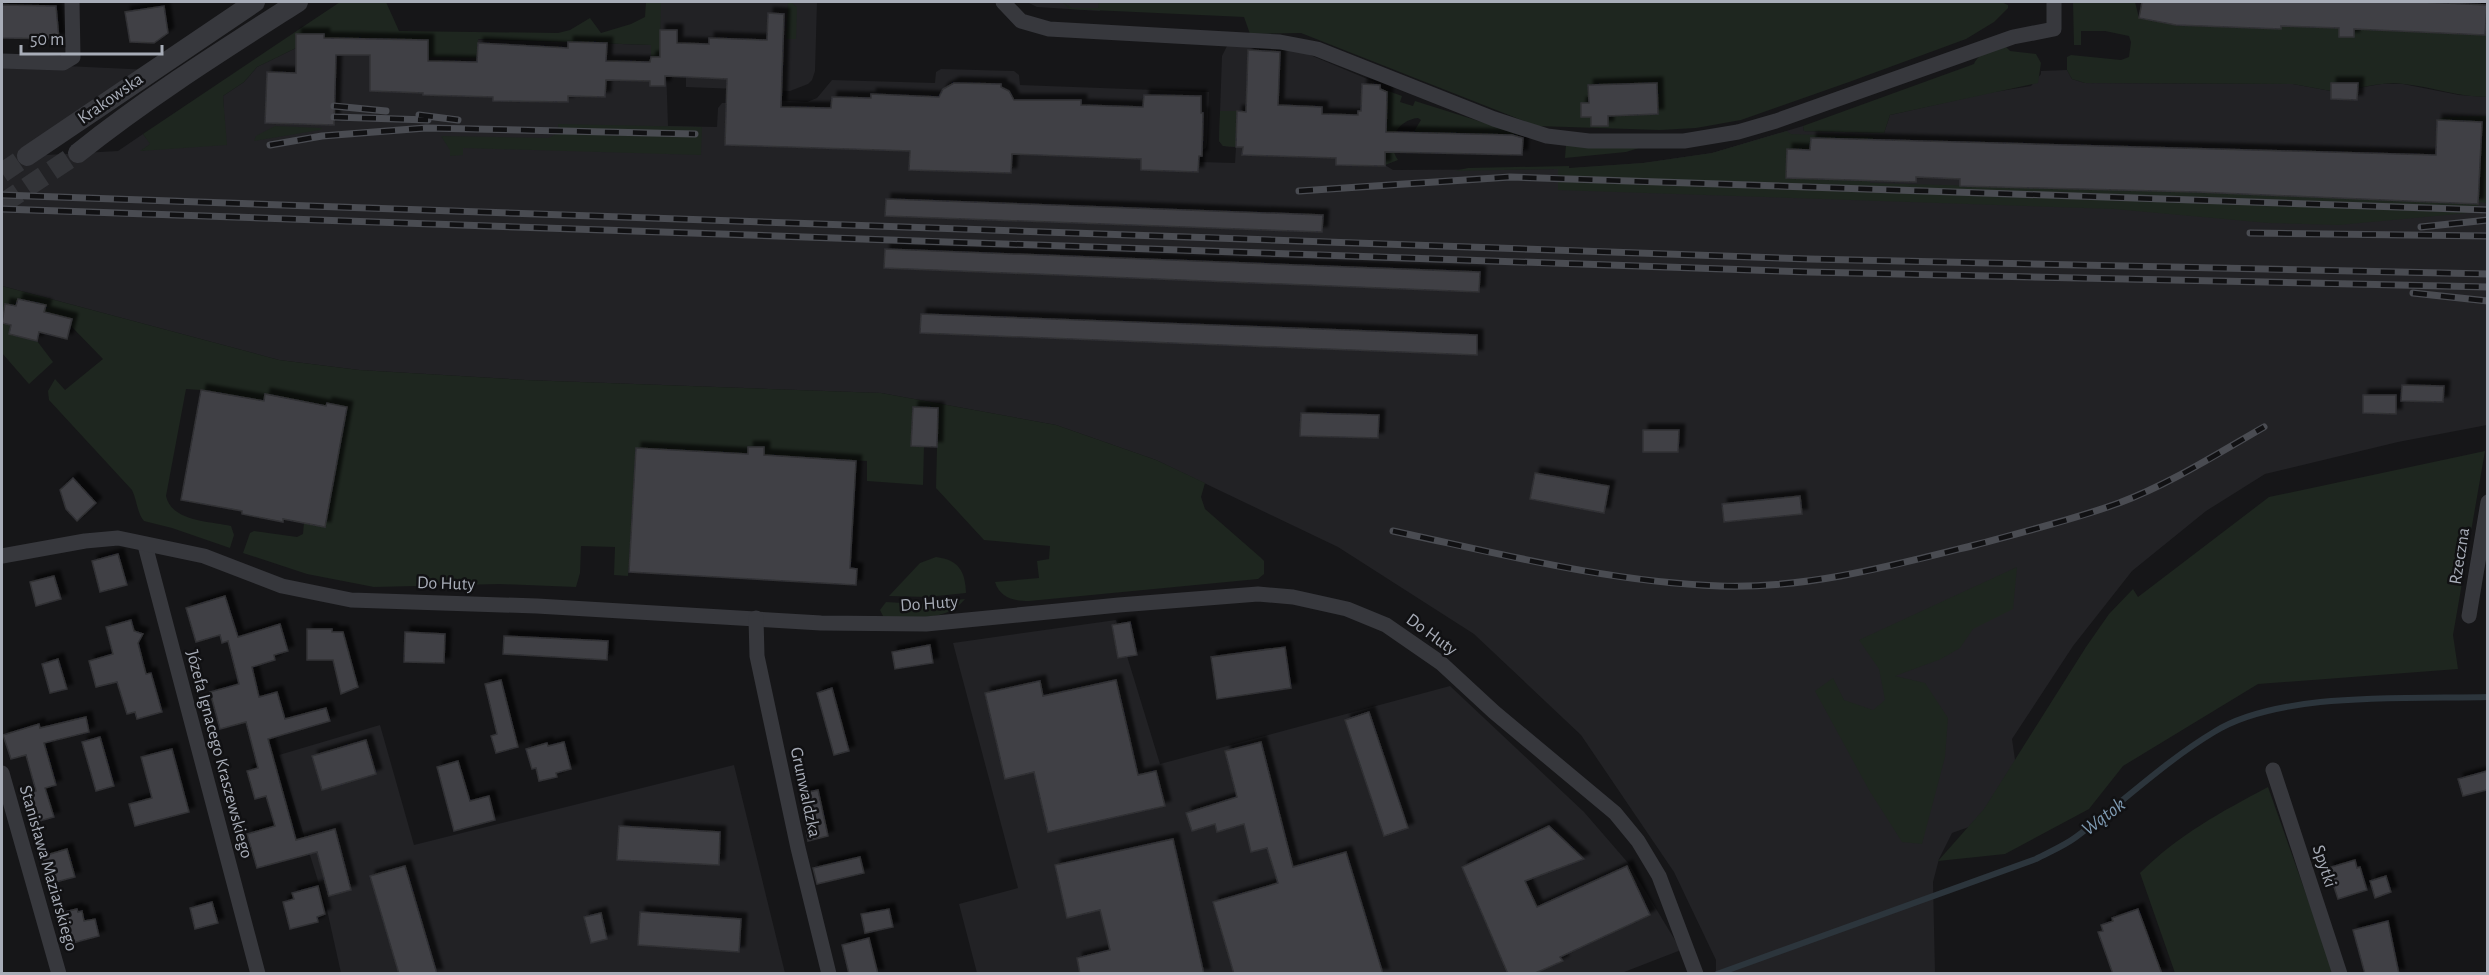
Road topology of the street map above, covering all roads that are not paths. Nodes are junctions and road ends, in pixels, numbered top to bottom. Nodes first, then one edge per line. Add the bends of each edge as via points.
1 (72, 2) edge
2 (255, 2) edge
3 (298, 2) edge
4 (1003, 2) edge
5 (2054, 2) edge
6 (2, 62) edge
7 (78, 153) tunnel mouth
8 (27, 156) tunnel mouth
9 (2487, 502) edge
10 (145, 544) junction
11 (2, 556) edge
12 (2469, 616) dead end
13 (756, 618) junction
14 (2273, 770) dead end
15 (2, 773) edge
16 (1694, 968) edge
17 (58, 974) edge
18 (258, 974) edge
19 (829, 974) edge
20 (2340, 974) edge

1 - 6 street via 73,57 63,63
2 - 8 street, Krakowska
3 - 7 street, Krakowska via 181,76
4 - 5 street via 1021,21 1049,29 1306,46 1547,136 1589,141 1684,141 1728,135 1776,121 2013,37 2054,29
9 - 12 street, Rzeczna
10 - 11 street, Do Huty via 118,538
10 - 13 street, Do Huty via 204,556 282,586 351,600
10 - 18 street, Józefa Ignacego Kraszewskiego
13 - 16 street, Do Huty via 909,625 1258,594 1347,609 1386,625 1441,663 1615,813 1659,876
13 - 19 street, Grunwaldzka via 757,656
14 - 20 street, Spytki
15 - 17 street, Stanisława Maziarskiego

